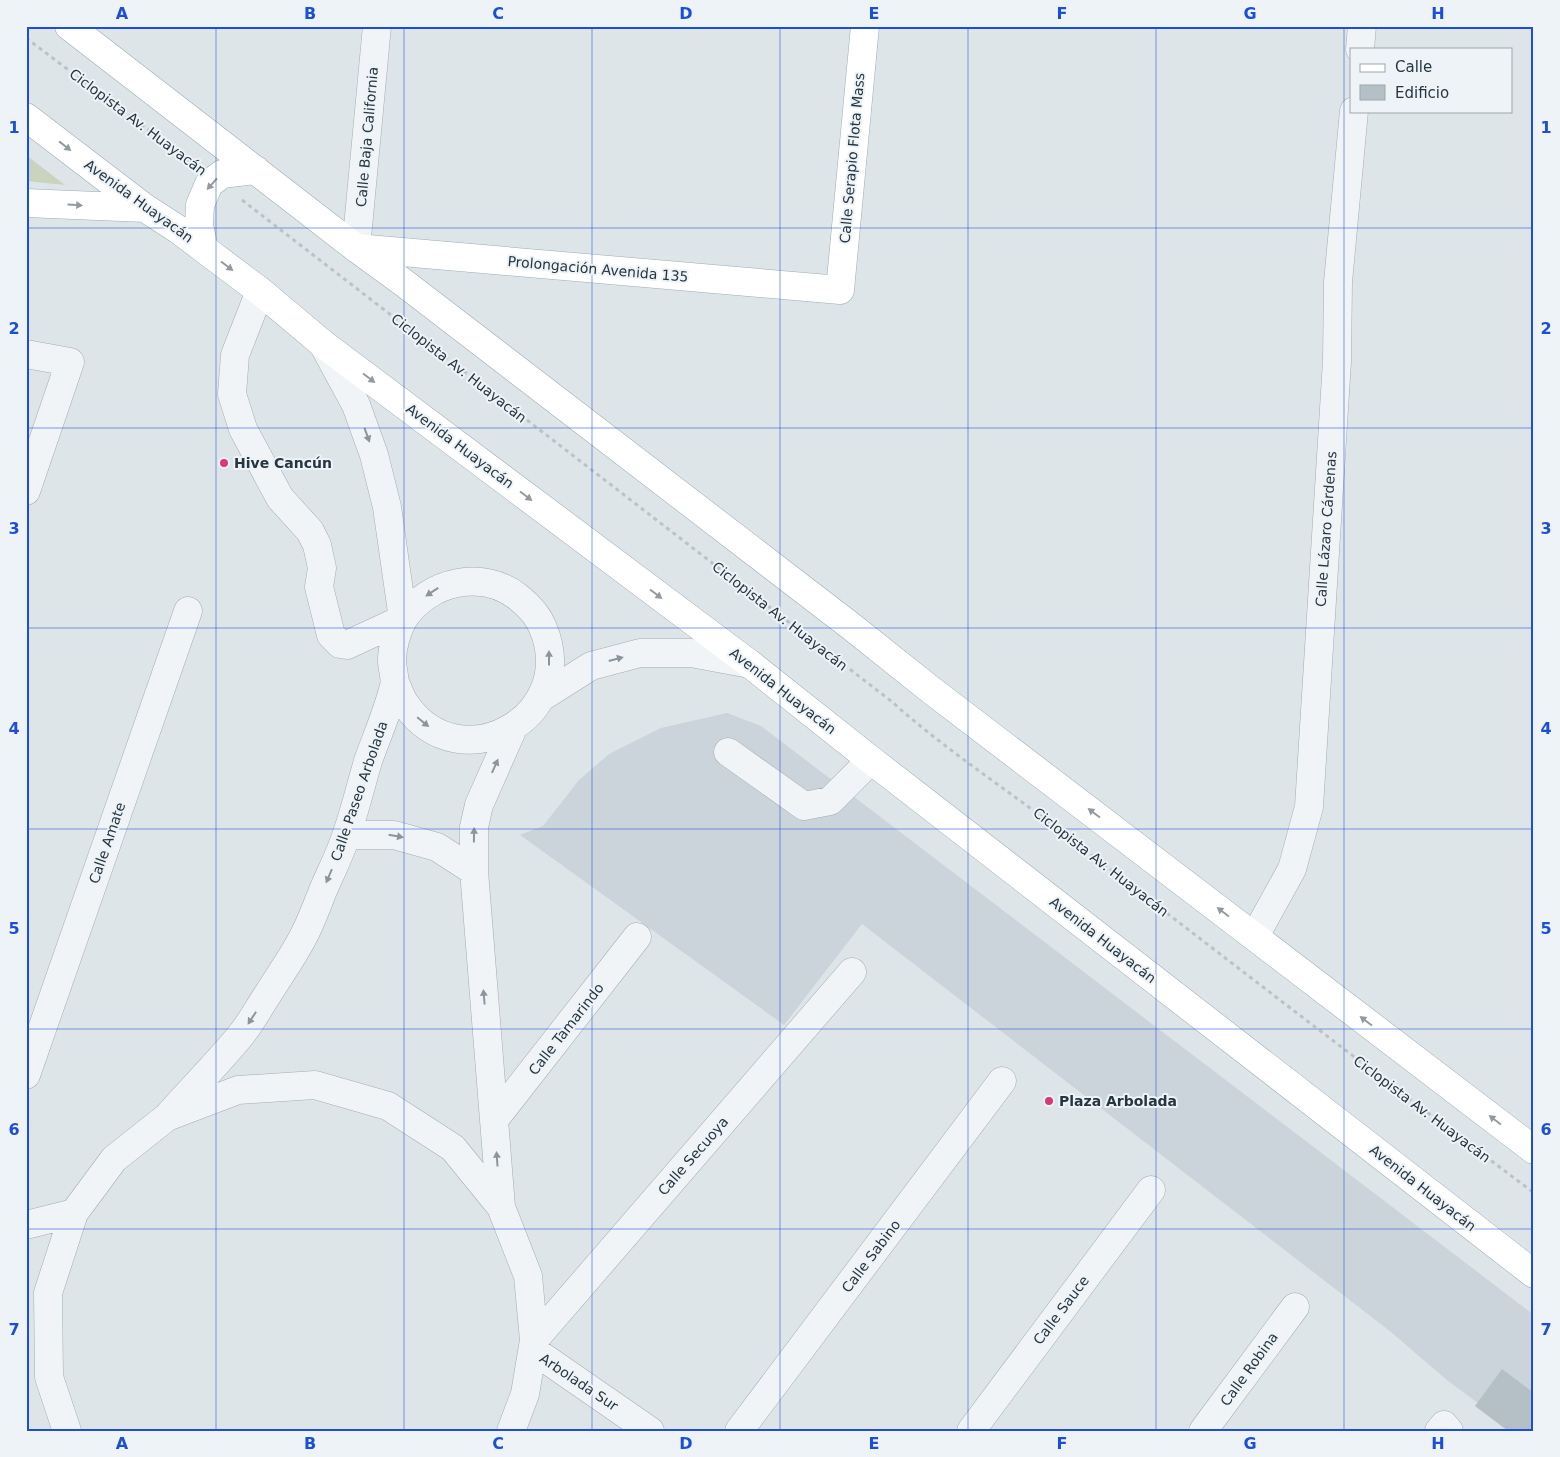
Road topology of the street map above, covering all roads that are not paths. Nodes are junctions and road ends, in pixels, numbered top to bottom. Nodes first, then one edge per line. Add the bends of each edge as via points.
1 (69, 26) edge
2 (377, 26) edge
3 (865, 26) edge
4 (1362, 26) edge
5 (1360, 48) edge
6 (1354, 112) edge
7 (26, 116) edge
8 (256, 170) junction
9 (26, 202) edge
10 (145, 208) junction
11 (356, 248) junction
12 (204, 249) junction
13 (840, 290) joint
14 (260, 291) junction
15 (323, 344) junction
16 (26, 354) edge
17 (26, 491) edge
18 (188, 611) dead end
19 (403, 619) junction
20 (750, 664) junction
21 (395, 683) junction
22 (542, 697) junction
23 (514, 728) junction
24 (728, 752) dead end
25 (871, 760) junction
26 (347, 834) junction
27 (474, 871) junction
28 (1255, 936) junction
29 (637, 937) dead end
30 (852, 972) dead end
31 (26, 1075) edge
32 (1002, 1081) dead end
33 (167, 1117) junction
34 (494, 1120) junction
35 (1534, 1150) edge
36 (1151, 1190) dead end
37 (501, 1207) junction
38 (74, 1213) junction
39 (26, 1225) edge
40 (1534, 1274) edge
41 (1295, 1306) dead end
42 (533, 1345) junction
43 (38, 1372) edge
44 (68, 1431) edge
45 (511, 1431) edge
46 (650, 1431) edge
47 (739, 1431) edge
48 (971, 1431) edge
49 (1203, 1431) edge
50 (1439, 1431) edge
51 (1449, 1431) edge

1 - 8 main road
2 - 11 street, Calle Baja California
3 - 13 main road, Calle Serapio Flota Mass
4 - 5 street
6 - 28 street, Calle Lázaro Cárdenas via 1338,282 1337,361 1309,807 1292,869
7 -> 10 main road, Avenida Huayacán
8 - 11 main road
8 -> 12 main road via 224,174 209,184 200,205 199,225
9 -> 10 main road
10 - 12 main road, Avenida Huayacán
11 - 13 main road, Prolongación Avenida 135
28 -> 11 main road
12 -> 14 main road, Avenida Huayacán
14 - 15 main road, Avenida Huayacán
14 - 19 street via 235,355 232,394 243,429 280,498 310,531 317,545 322,568 319,587 331,634 340,644 347,645
15 -> 19 street via 356,405 374,455 387,507
15 -> 20 main road, Avenida Huayacán
16 - 17 street via 70,362
18 - 31 street, Calle Amate
19 - 21 street via 392,661
22 -> 19 street via 549,674 547,642 542,626 529,606 510,591 487,583 463,581 433,592 419,601
22 -> 20 street via 591,666 640,653 691,653
20 - 25 main road, Avenida Huayacán
21 -> 23 street via 406,705 422,723 443,735 467,740 491,738
21 - 26 street, Calle Paseo Arbolada
22 - 23 street
27 -> 23 street via 474,827 479,805
24 - 25 street via 804,806 830,801
25 - 40 main road, Avenida Huayacán
26 -> 27 street via 394,835 437,847
26 -> 33 street, Calle Paseo Arbolada via 303,938 242,1034
34 -> 27 street
35 -> 28 main road
29 - 34 street, Calle Tamarindo
30 - 42 street, Calle Secuoya
32 - 47 street, Calle Sabino
33 - 37 street via 238,1090 315,1086 388,1106 453,1148
33 - 38 street via 114,1159
37 -> 34 street
36 - 48 street, Calle Sauce
37 - 42 street via 528,1276
38 - 39 street
38 - 43 street via 48,1293
41 - 49 street, Calle Robina
42 - 45 street via 525,1394
42 - 46 street, Arbolada Sur
43 - 44 street
50 - 51 street via 1444,1425

